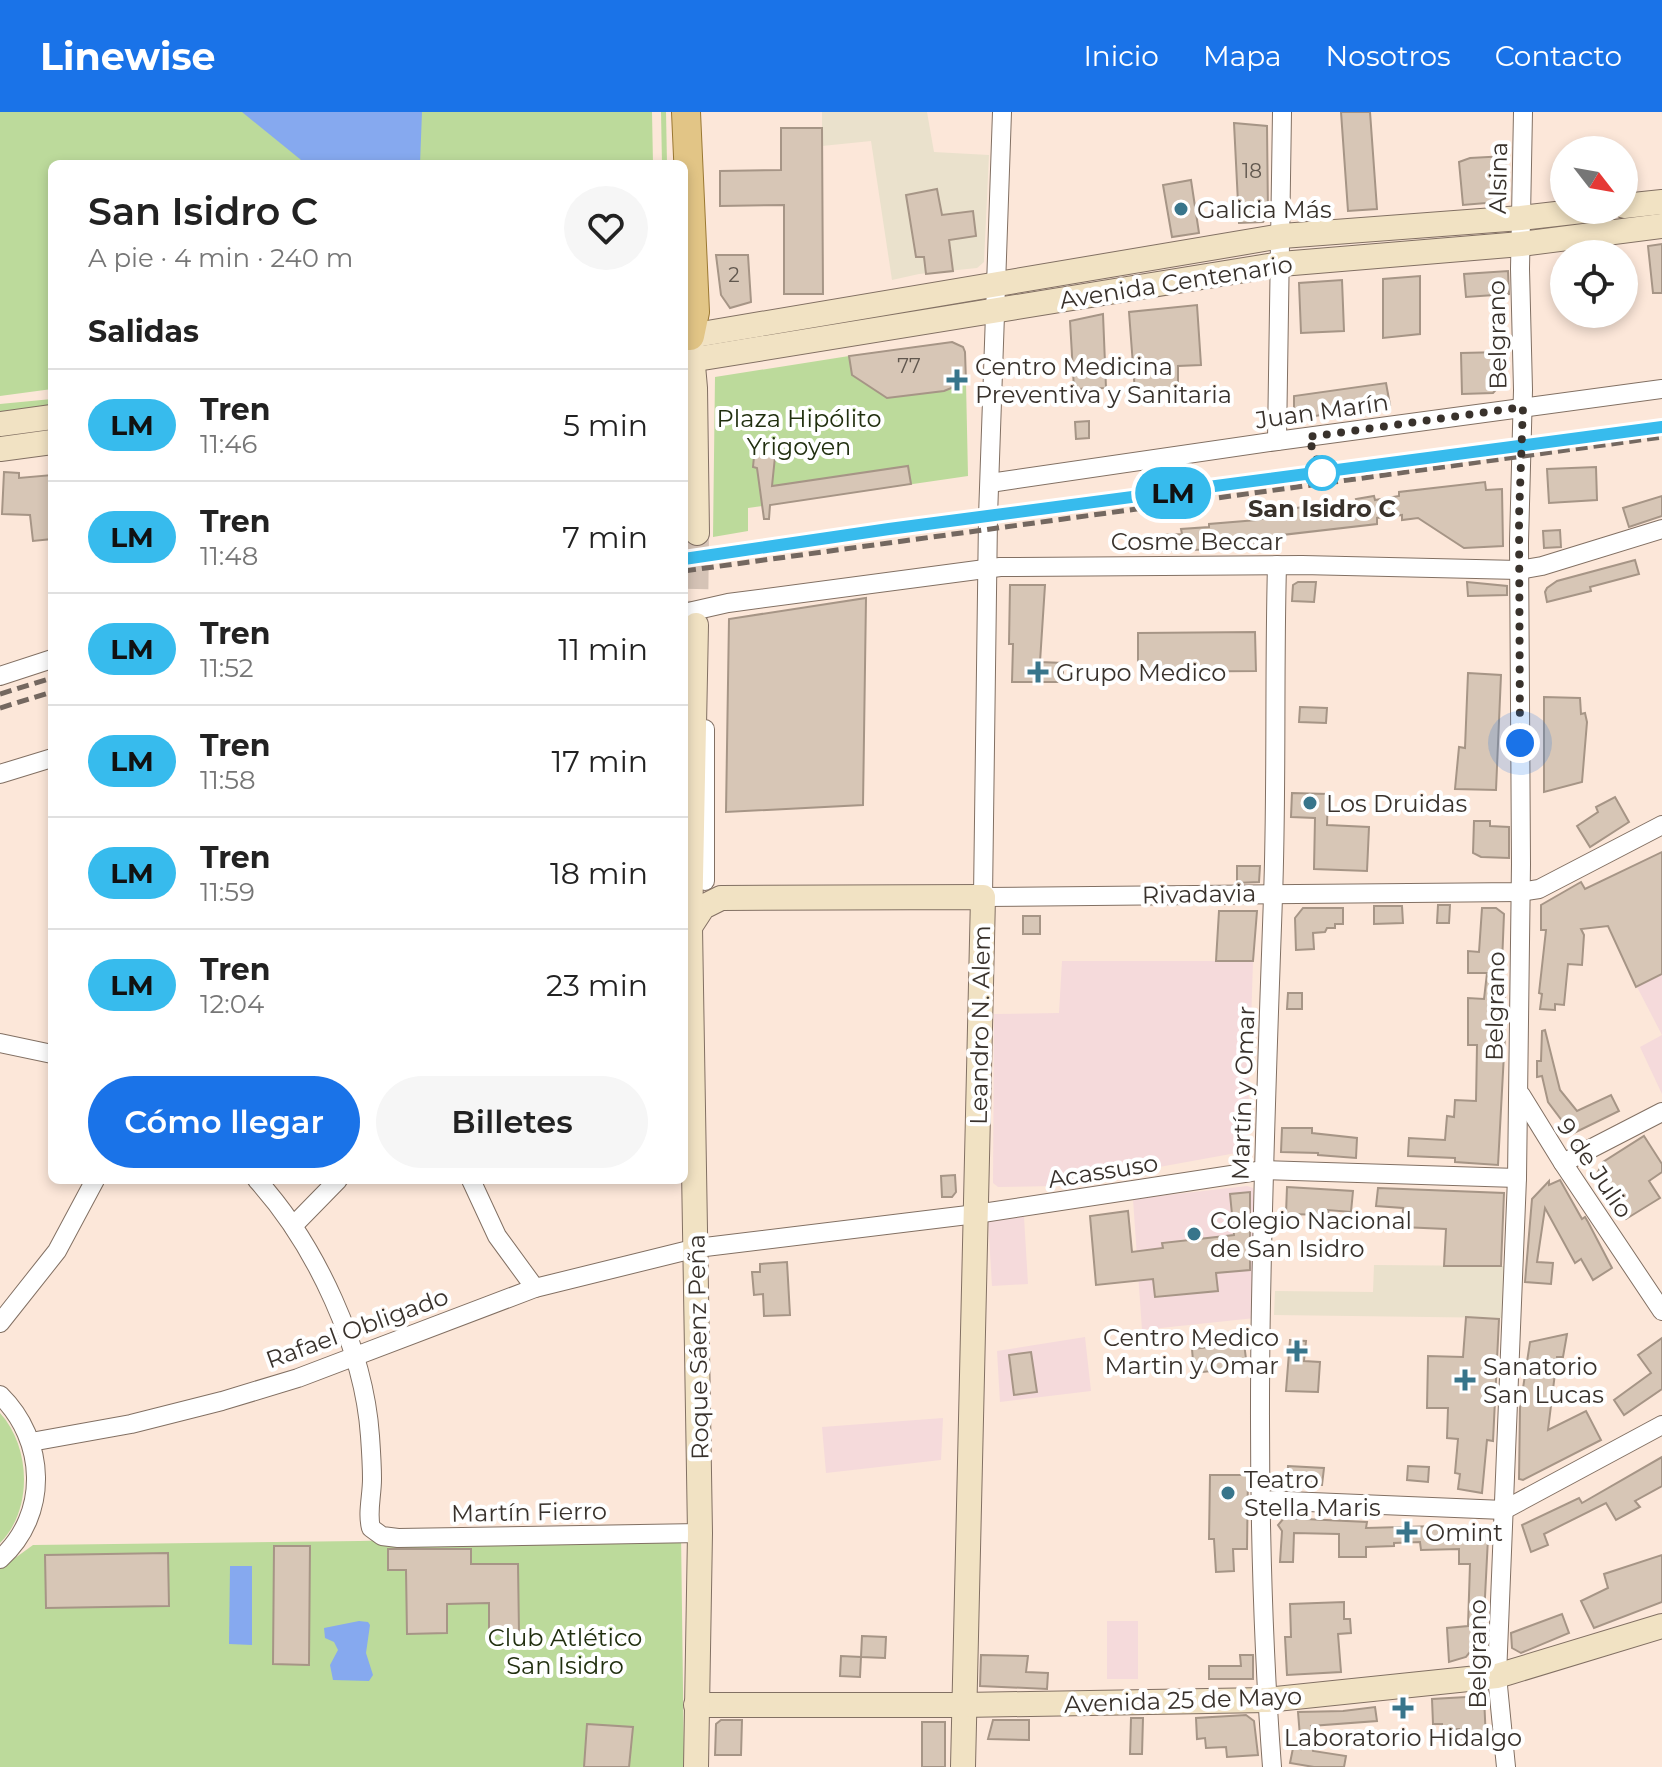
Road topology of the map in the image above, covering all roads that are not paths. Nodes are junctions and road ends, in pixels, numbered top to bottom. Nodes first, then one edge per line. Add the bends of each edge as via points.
1 (669, 112) edge
2 (686, 112) edge
3 (1002, 112) edge
4 (1282, 112) edge
5 (1523, 112) edge
6 (670, 160) edge
7 (1662, 202) edge
8 (1638, 205) edge
9 (1550, 215) edge
10 (1521, 218) junction
11 (1662, 226) edge
12 (1282, 236) junction
13 (1521, 244) junction
14 (1281, 264) junction
15 (995, 283) junction
16 (994, 313) junction
17 (688, 340) edge
18 (688, 344) edge
19 (688, 344) edge
20 (688, 363) edge
21 (1662, 389) edge
22 (1523, 407) junction
23 (48, 418) edge
24 (0, 424) edge
25 (1277, 441) junction
26 (48, 443) edge
27 (0, 449) edge
28 (990, 483) junction
29 (1662, 529) edge
30 (697, 533) tunnel mouth
31 (1277, 565) junction
32 (988, 567) junction
33 (1519, 570) junction
34 (728, 603) junction
35 (690, 619) edge
36 (48, 660) edge
37 (0, 676) edge
38 (48, 759) edge
39 (0, 774) edge
40 (1662, 825) edge
41 (693, 846) junction
42 (713, 890) junction
43 (1520, 892) junction
44 (1273, 894) junction
45 (983, 897) junction
46 (688, 911) edge
47 (688, 923) edge
48 (688, 956) edge
49 (0, 1043) edge
50 (48, 1053) edge
51 (1518, 1089) junction
52 (1662, 1112) edge
53 (1563, 1163) junction
54 (1264, 1170) junction
55 (1517, 1178) junction
56 (93, 1184) edge
57 (260, 1184) edge
58 (334, 1184) edge
59 (473, 1184) edge
60 (976, 1214) junction
61 (293, 1226) junction
62 (697, 1248) junction
63 (535, 1288) junction
64 (1662, 1311) edge
65 (0, 1323) edge
66 (354, 1357) junction
67 (0, 1395) edge
68 (1662, 1425) edge
69 (31, 1442) junction
70 (1261, 1500) junction
71 (1504, 1510) junction
72 (700, 1533) junction
73 (0, 1559) edge
74 (1662, 1626) edge
75 (1497, 1676) junction
76 (1267, 1700) junction
77 (696, 1705) junction
78 (963, 1705) junction
79 (696, 1767) edge
80 (963, 1767) edge
81 (1272, 1767) edge
82 (1506, 1767) edge

1 - 6 main road
2 - 17 main road via 695,312
3 - 15 street, Leandro N. Alem
4 - 12 street
5 - 10 street, Alsina
7 - 8 main road
9 - 10 main road, Avenida Centenario
10 - 12 main road, Avenida Centenario
10 - 13 street, Alsina
11 - 13 main road, Avenida Centenario
12 - 14 street
12 - 15 main road, Avenida Centenario
13 - 14 main road, Avenida Centenario
13 - 22 street, Belgrano
14 - 16 main road, Avenida Centenario
14 - 25 street
15 - 16 street, Leandro N. Alem
15 - 18 main road, Avenida Centenario
16 - 19 main road, Avenida Centenario
16 - 28 street, Leandro N. Alem
20 - 30 main road
21 - 22 street, Juan Marín
22 - 25 street, Juan Marín
22 - 33 street, Belgrano
23 - 24 main road
25 - 28 street, Juan Marín
26 - 27 main road
28 - 32 street, Leandro N. Alem
29 - 33 street, Cosme Beccar
31 - 32 street, Cosme Beccar
31 - 33 street, Cosme Beccar
31 - 44 street, Martín y Omar
32 - 34 street, Cosme Beccar
32 - 45 street, Leandro N. Alem
33 - 43 street, Belgrano
34 - 35 street, Cosme Beccar
34 - 42 street via 706,631
35 - 41 main road, Roque Sáenz Peña
36 - 37 street
38 - 39 street
40 - 43 street, Rivadavia via 1539,889
41 - 42 main road
41 - 46 main road, Roque Sáenz Peña
42 - 45 main road, Rivadavia
42 - 47 main road
43 - 44 street, Rivadavia
43 - 51 street, Belgrano
44 - 45 street, Rivadavia
44 - 54 street, Martín y Omar
45 - 60 main road, Leandro N. Alem
48 - 62 main road, Roque Sáenz Peña
49 - 50 street
51 - 53 street, 9 de Julio
51 - 55 street, Belgrano
52 - 53 street
53 - 64 street, 9 de Julio
54 - 55 street, Acassuso
54 - 60 street, Acassuso
54 - 70 street, Martín y Omar
55 - 71 street, Belgrano
56 - 65 street via 57,1251
57 - 61 street
58 - 61 street
59 - 63 street via 497,1236
60 - 62 street, Acassuso
60 - 78 main road, Leandro N. Alem
61 - 66 street via 329,1289
62 - 63 street, Rafael Obligado
62 - 72 main road, Roque Sáenz Peña
63 - 66 street, Rafael Obligado
66 - 69 street, Rafael Obligado via 222,1401
66 - 72 street, Martín Fierro via 370,1433 368,1519 382,1536
67 - 69 street via 20,1417
68 - 71 street
69 - 73 street via 35,1498 28,1521
70 - 71 street
70 - 76 street, Martín y Omar
71 - 75 street, Belgrano
72 - 77 main road, Roque Sáenz Peña
74 - 75 main road, Avenida 25 de Mayo
75 - 76 main road, Avenida 25 de Mayo
75 - 82 street, Belgrano
76 - 78 main road, Avenida 25 de Mayo
76 - 81 street, Martín y Omar
77 - 78 main road, Avenida 25 de Mayo
77 - 79 main road, Roque Sáenz Peña
78 - 80 main road, Leandro N. Alem

